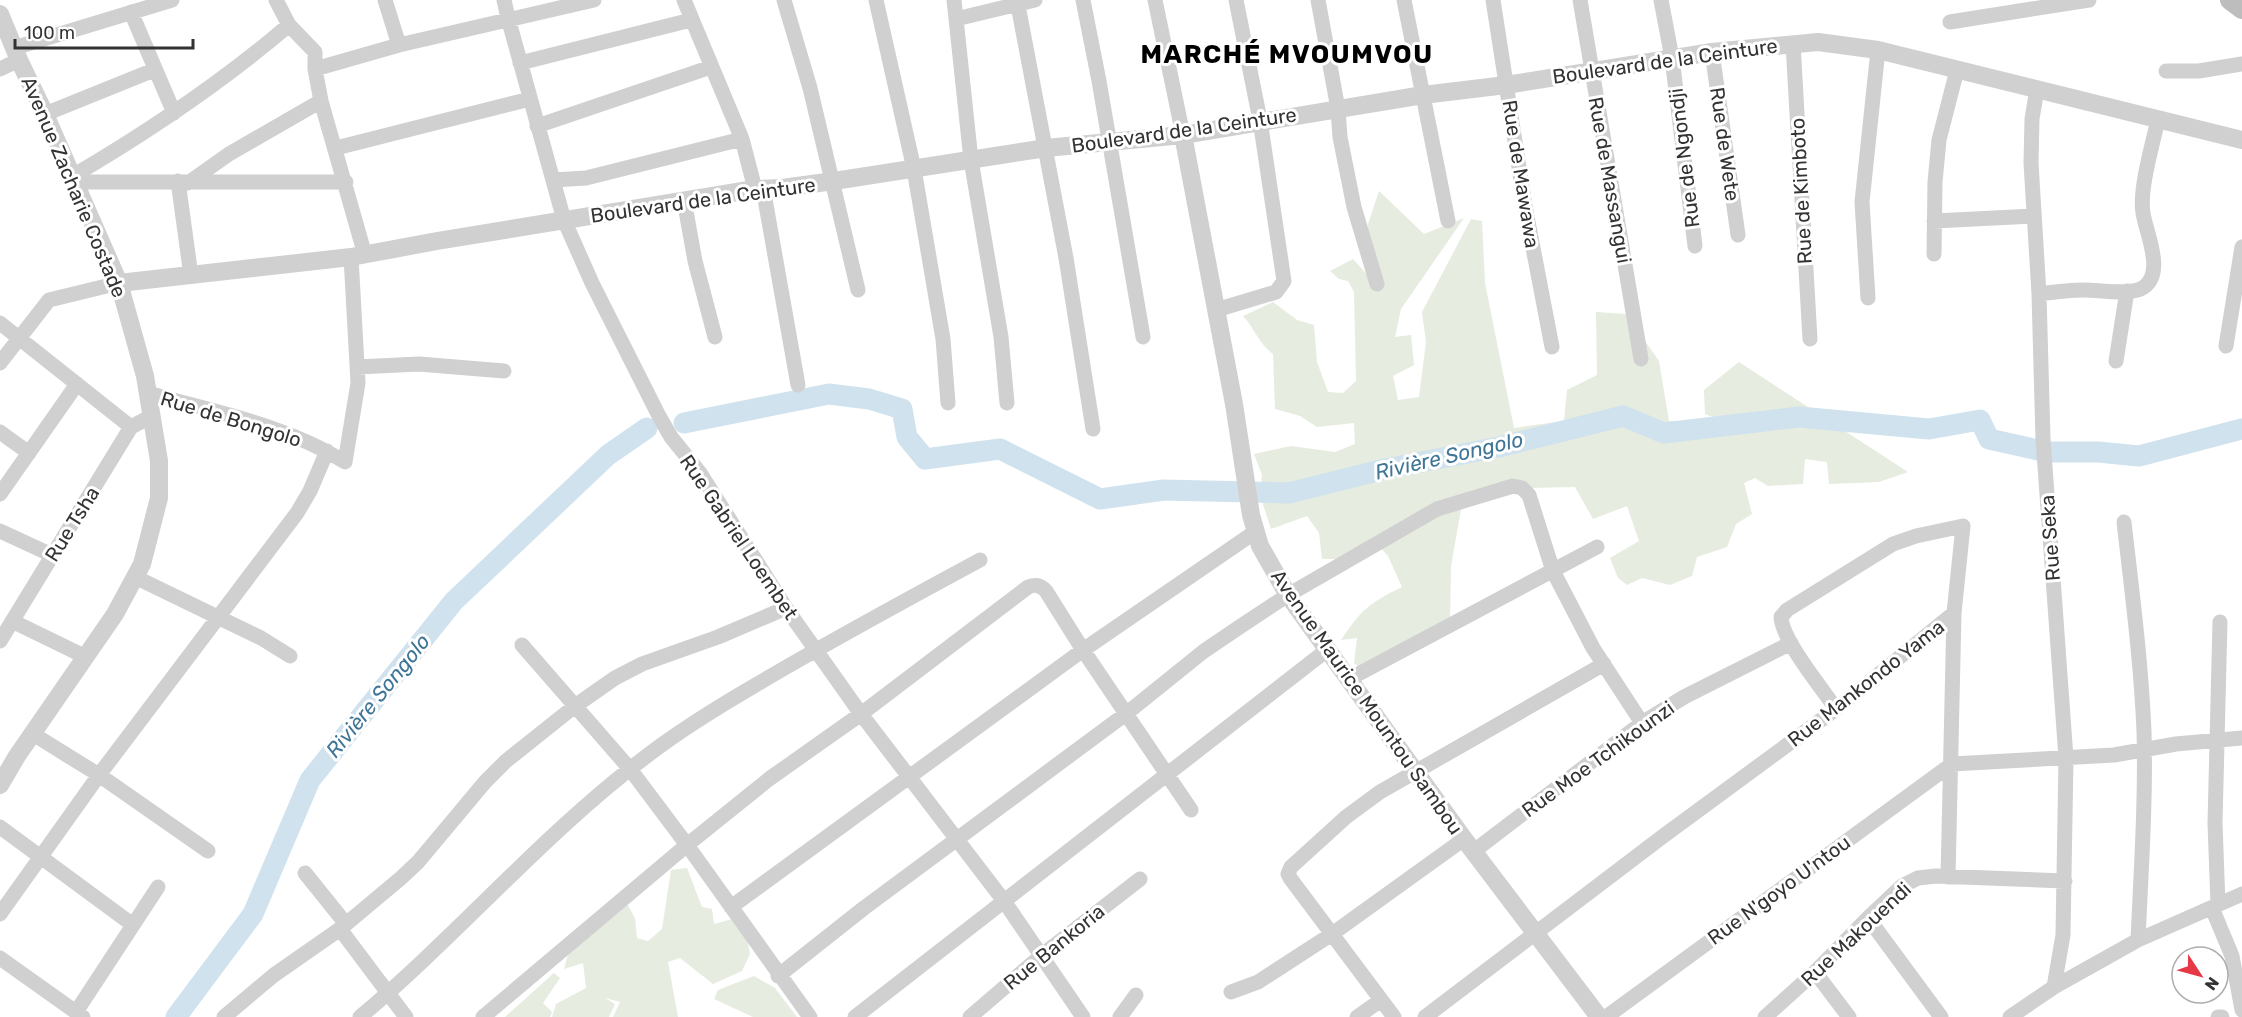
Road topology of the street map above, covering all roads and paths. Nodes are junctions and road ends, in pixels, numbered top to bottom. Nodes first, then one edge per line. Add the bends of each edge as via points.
1 (172, 0) edge
2 (276, 0) edge
3 (385, 0) edge
4 (504, 0) edge
5 (594, 0) edge
6 (684, 0) edge
7 (784, 0) edge
8 (876, 0) edge
9 (954, 0) edge
10 (1035, 0) edge
11 (1083, 0) edge
12 (1155, 0) edge
13 (1236, 0) edge
14 (1318, 0) edge
15 (1404, 0) edge
16 (1493, 0) edge
17 (1580, 0) edge
18 (1661, 0) edge
19 (2089, 0) edge
20 (2230, 0) edge
21 (1017, 2) edge
22 (153, 3) edge
23 (2242, 9) edge
24 (132, 12) junction
25 (0, 14) edge
26 (508, 18) junction
27 (691, 20) junction
28 (956, 20) junction
29 (1950, 22) dead end
30 (289, 25) junction
31 (1793, 44) junction
32 (399, 45) junction
33 (1878, 50) junction
34 (1712, 52) junction
35 (17, 54) junction
36 (1672, 58) junction
37 (520, 63) junction
38 (2242, 64) edge
39 (711, 66) junction
40 (0, 69) edge
41 (315, 69) junction
42 (154, 70) junction
43 (1957, 70) junction
44 (2166, 71) dead end
45 (1592, 72) junction
46 (1506, 85) junction
47 (2037, 89) junction
48 (1423, 95) junction
49 (530, 99) junction
50 (321, 100) junction
51 (1338, 109) junction
52 (174, 113) junction
53 (45, 114) junction
54 (2158, 118) junction
55 (1260, 120) junction
56 (537, 126) junction
57 (1182, 135) junction
58 (742, 139) junction
59 (2242, 140) edge
60 (1108, 141) junction
61 (336, 148) junction
62 (1046, 148) junction
63 (971, 160) junction
64 (914, 169) junction
65 (72, 179) junction
66 (554, 180) junction
67 (834, 181) junction
68 (183, 182) junction
69 (346, 182) junction
70 (759, 188) junction
71 (684, 200) junction
72 (2034, 216) junction
73 (564, 220) junction
74 (1448, 221) dead end
75 (1934, 221) junction
76 (1738, 235) dead end
77 (1695, 246) dead end
78 (2242, 247) edge
79 (1934, 254) dead end
80 (358, 256) junction
81 (191, 276) junction
82 (119, 283) junction
83 (1377, 284) dead end
84 (858, 290) dead end
85 (2127, 291) junction
86 (2039, 294) junction
87 (1868, 298) dead end
88 (1216, 310) junction
89 (0, 323) edge
90 (1143, 337) dead end
91 (20, 338) junction
92 (715, 338) dead end
93 (1810, 339) dead end
94 (2226, 346) dead end
95 (1552, 347) dead end
96 (1641, 359) dead end
97 (2115, 361) dead end
98 (0, 363) edge
99 (357, 367) junction
100 (504, 371) dead end
101 (77, 384) junction
102 (798, 385) dead end
103 (148, 393) junction
104 (948, 403) dead end
105 (1007, 403) dead end
106 (152, 416) junction
107 (131, 427) junction
108 (1093, 429) dead end
109 (0, 432) edge
110 (327, 451) junction
111 (29, 453) junction
112 (0, 494) edge
113 (2124, 522) dead end
114 (1253, 523) junction
115 (0, 531) edge
116 (1597, 547) dead end
117 (52, 555) junction
118 (980, 560) dead end
119 (1553, 571) junction
120 (135, 577) junction
121 (1288, 595) junction
122 (786, 608) junction
123 (1954, 614) junction
124 (218, 617) junction
125 (12, 621) junction
126 (2220, 622) dead end
127 (0, 641) edge
128 (1791, 643) junction
129 (522, 645) dead end
130 (816, 649) junction
131 (1083, 650) junction
132 (1327, 650) junction
133 (290, 656) dead end
134 (86, 657) junction
135 (1604, 664) junction
136 (1349, 679) junction
137 (575, 706) junction
138 (1836, 709) junction
139 (1127, 713) junction
140 (861, 714) junction
141 (1642, 723) junction
142 (33, 734) junction
143 (2242, 738) edge
144 (2217, 741) junction
145 (2144, 751) junction
146 (2066, 758) junction
147 (1952, 764) junction
148 (630, 769) junction
149 (1167, 773) junction
150 (1416, 773) junction
151 (99, 775) junction
152 (911, 778) junction
153 (0, 785) edge
154 (1191, 810) dead end
155 (0, 827) edge
156 (957, 839) junction
157 (687, 844) junction
158 (1469, 845) junction
159 (208, 851) dead end
160 (42, 857) junction
161 (305, 873) dead end
162 (1948, 877) junction
163 (1140, 879) dead end
164 (2065, 881) junction
165 (158, 887) dead end
166 (2242, 894) edge
167 (1004, 901) junction
168 (2215, 907) junction
169 (731, 908) junction
170 (0, 914) edge
171 (1868, 918) junction
172 (133, 925) junction
173 (343, 926) junction
174 (1537, 933) junction
175 (1332, 934) junction
176 (2138, 940) junction
177 (1041, 956) junction
178 (0, 958) edge
179 (1815, 972) junction
180 (778, 976) junction
181 (2054, 987) junction
182 (1231, 992) dead end
183 (388, 994) junction
184 (1136, 995) dead end
185 (1381, 1000) junction
186 (2242, 1010) edge
187 (80, 1014) edge
188 (224, 1017) edge
189 (360, 1017) edge
190 (406, 1017) edge
191 (483, 1017) edge
192 (810, 1017) edge
193 (855, 1017) edge
194 (970, 1017) edge
195 (1083, 1017) edge
196 (1120, 1017) edge
197 (1358, 1017) edge
198 (1394, 1017) edge
199 (1425, 1017) edge
200 (1599, 1017) edge
201 (1606, 1017) edge
202 (1765, 1017) edge
203 (1849, 1017) edge
204 (1941, 1017) edge
205 (2010, 1017) edge

1 - 22 street
2 - 30 street
3 - 32 street
4 - 26 street, Rue Gabriel Loembet
5 - 26 street
6 - 27 street
7 - 67 street
8 - 64 street
9 - 28 street
10 - 21 street
11 - 60 street
12 - 57 street
13 - 55 street
14 - 51 street
15 - 48 street
16 - 46 street, Rue de Mawawa
17 - 45 street, Rue de Massangui
18 - 36 street, Rue de Ngondji
19 - 29 street
20 - 23 main road
21 - 28 street
21 - 62 street
22 - 24 street
24 - 35 street
24 - 42 street
25 - 35 street, Avenue Zacharie Costade
26 - 32 street
26 - 37 street, Rue Gabriel Loembet
27 - 37 street
27 - 39 street
28 - 63 street
30 - 41 street via 315,52
30 - 52 street via 243,64
31 - 33 street, Boulevard de la Ceinture via 1818,42
31 - 34 street, Boulevard de la Ceinture
31 - 93 street, Rue de Kimboto
32 - 41 street
33 - 43 street, Boulevard de la Ceinture
33 - 87 street via 1862,202
34 - 36 street, Boulevard de la Ceinture
34 - 76 street, Rue de Wete
35 - 40 street
35 - 53 street, Avenue Zacharie Costade
36 - 45 street, Boulevard de la Ceinture
36 - 77 street, Rue de Ngondji
37 - 49 street, Rue Gabriel Loembet
38 - 44 street via 2199,71
39 - 56 street
39 - 58 street
41 - 50 street
42 - 52 street
42 - 53 street
43 - 47 street, Boulevard de la Ceinture
43 - 75 street via 1939,140
45 - 46 street, Boulevard de la Ceinture
45 - 96 street, Rue de Massangui
46 - 48 street, Boulevard de la Ceinture
46 - 95 street, Rue de Mawawa
47 - 54 street, Boulevard de la Ceinture
47 - 72 street, Rue Seka via 2032,119
48 - 51 street, Boulevard de la Ceinture
48 - 74 street
49 - 56 street, Rue Gabriel Loembet
49 - 61 street
50 - 61 street
50 - 68 street
51 - 55 street, Boulevard de la Ceinture
51 - 83 street via 1354,207
52 - 65 street
53 - 65 street, Avenue Zacharie Costade
54 - 59 street, Boulevard de la Ceinture
54 - 85 street via 2142,197 2152,273 2142,289
55 - 57 street, Boulevard de la Ceinture
55 - 88 street via 1284,281 1276,292
56 - 66 street, Rue Gabriel Loembet
57 - 60 street, Boulevard de la Ceinture
57 - 88 street, Avenue Maurice Mountou Sambou
58 - 66 street via 586,178
58 - 70 street
60 - 62 street, Boulevard de la Ceinture
60 - 90 street
61 - 69 street
62 - 63 street, Boulevard de la Ceinture
62 - 108 street
63 - 64 street, Boulevard de la Ceinture
63 - 105 street
64 - 67 street, Boulevard de la Ceinture
64 - 104 street via 943,339
65 - 68 street
65 - 82 street, Avenue Zacharie Costade
66 - 73 street, Rue Gabriel Loembet
67 - 70 street, Boulevard de la Ceinture
67 - 84 street
68 - 69 street
68 - 81 street
69 - 80 street
70 - 71 street, Boulevard de la Ceinture
70 - 102 street
71 - 73 street, Boulevard de la Ceinture
71 - 92 street
72 - 75 street
72 - 86 street, Rue Seka
73 - 80 street, Boulevard de la Ceinture
73 - 122 street, Rue Gabriel Loembet via 671,437 700,473
75 - 79 street
78 - 94 street
80 - 81 street, Boulevard de la Ceinture
80 - 99 street
81 - 82 street, Boulevard de la Ceinture
82 - 91 street via 49,300
82 - 103 street, Avenue Zacharie Costade
85 - 86 street
85 - 97 street
86 - 146 street, Rue Seka via 2044,458
88 - 114 street, Avenue Maurice Mountou Sambou
89 - 91 street
91 - 98 street
91 - 101 street
99 - 100 street via 419,364
99 - 110 street, Rue de Bongolo via 345,462
101 - 107 street
101 - 111 street
103 - 106 street, Avenue Zacharie Costade
103 - 110 street, Rue de Bongolo via 277,429
106 - 107 street
106 - 120 street, Avenue Zacharie Costade via 159,461 159,498
107 - 117 street, Rue Tsha
109 - 111 street
110 - 124 street via 297,513
111 - 112 street
113 - 145 street via 2139,647
114 - 121 street, Avenue Maurice Mountou Sambou via 1260,546
114 - 131 street
115 - 117 street
116 - 119 street
117 - 125 street, Rue Tsha
118 - 130 street
119 - 121 street via 1528,495 1514,486 1437,509
119 - 135 street
119 - 136 street
120 - 124 street
120 - 134 street, Avenue Zacharie Costade
121 - 132 street, Avenue Maurice Mountou Sambou
121 - 139 street via 1204,651
122 - 130 street, Rue Gabriel Loembet
122 - 137 street via 642,664
123 - 128 street via 1963,526 1893,544 1787,610 1781,625
123 - 138 street, Rue Mankondo Yama
123 - 147 street, Rue Mankondo Yama
124 - 133 street
124 - 151 street
125 - 127 street, Rue Tsha
125 - 134 street
126 - 144 street
128 - 138 street
128 - 141 street, Rue Moe Tchikounzi via 1684,697
129 - 137 street
130 - 140 street, Rue Gabriel Loembet
130 - 148 street via 713,711
131 - 139 street
131 - 140 street via 1046,591 1034,584
131 - 152 street
132 - 136 street, Avenue Maurice Mountou Sambou
132 - 149 street
134 - 142 street, Avenue Zacharie Costade
135 - 141 street
135 - 150 street
136 - 150 street, Avenue Maurice Mountou Sambou
137 - 148 street
137 - 173 street via 506,760 418,862
138 - 174 street, Rue Mankondo Yama
139 - 149 street
139 - 156 street
140 - 152 street, Rue Gabriel Loembet
140 - 157 street
141 - 158 street, Rue Moe Tchikounzi
142 - 151 street
142 - 153 street, Avenue Zacharie Costade
143 - 144 street
144 - 145 street
144 - 168 street
145 - 146 street
145 - 176 street
146 - 147 street
146 - 164 street, Rue Seka
147 - 162 street, Rue Mankondo Yama
147 - 201 street, Rue N'goyo U'ntou
148 - 157 street
148 - 183 street via 567,823
149 - 154 street
149 - 167 street
150 - 158 street, Avenue Maurice Mountou Sambou
150 - 175 street via 1394,783 1346,817 1291,867 1288,874
151 - 159 street
151 - 160 street
152 - 156 street, Rue Gabriel Loembet
152 - 169 street
155 - 160 street
156 - 167 street, Rue Gabriel Loembet
156 - 180 street
157 - 169 street
157 - 191 street
158 - 174 street, Avenue Maurice Mountou Sambou
158 - 175 street, Rue Moe Tchikounzi
160 - 170 street
160 - 172 street
161 - 173 street
162 - 164 street, Rue Makouendi
162 - 171 street, Rue Makouendi via 1918,878 1902,886
163 - 177 street, Rue Bankoria
164 - 181 street, Rue Seka via 2063,935
165 - 172 street
166 - 168 street
167 - 177 street, Rue Gabriel Loembet
167 - 193 street
168 - 176 street
168 - 186 street via 2232,956
169 - 180 street
171 - 179 street, Rue Makouendi
171 - 204 street
172 - 187 street
173 - 183 street
173 - 188 street
174 - 199 street, Rue Mankondo Yama
174 - 200 street, Avenue Maurice Mountou Sambou
175 - 182 street, Rue Moe Tchikounzi via 1258,981
175 - 185 street
176 - 181 street
177 - 194 street, Rue Bankoria
177 - 195 street, Rue Gabriel Loembet
178 - 187 street
179 - 202 street, Rue Makouendi
179 - 203 street
180 - 192 street
181 - 205 street
183 - 189 street
183 - 190 street
184 - 196 street
185 - 197 street
185 - 198 street

